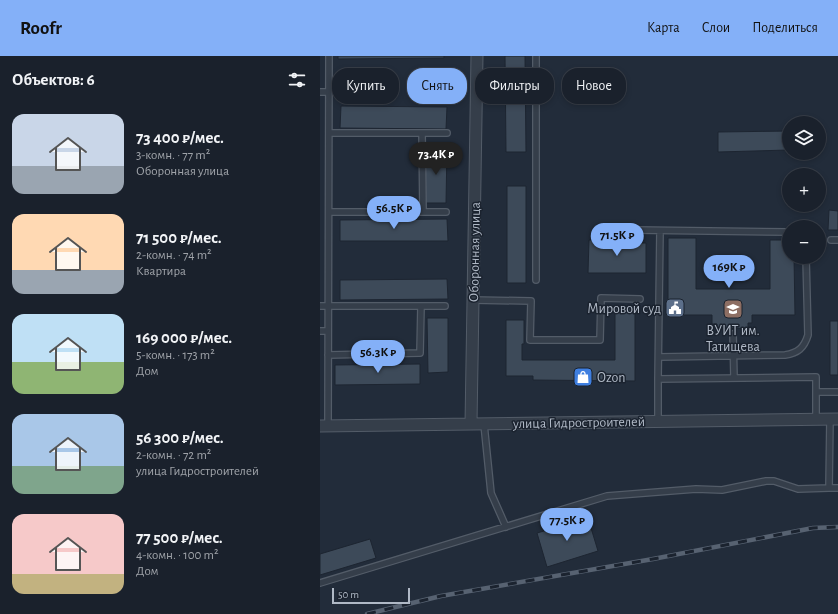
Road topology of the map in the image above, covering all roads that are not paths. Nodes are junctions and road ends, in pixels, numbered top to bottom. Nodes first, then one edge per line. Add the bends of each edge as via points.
1 (329, 56) edge
2 (477, 56) edge
3 (536, 56) edge
4 (320, 92) edge
5 (329, 92) junction
6 (329, 133) junction
7 (422, 133) junction
8 (447, 133) dead end
9 (329, 212) junction
10 (423, 212) junction
11 (446, 212) dead end
12 (636, 230) dead end
13 (660, 231) junction
14 (782, 232) edge
15 (831, 240) dead end
16 (838, 240) edge
17 (806, 264) edge
18 (536, 280) dead end
19 (640, 299) dead end
20 (473, 300) junction
21 (320, 306) edge
22 (328, 306) junction
23 (421, 306) junction
24 (445, 306) dead end
25 (320, 331) edge
26 (328, 331) junction
27 (733, 334) dead end
28 (328, 355) junction
29 (733, 355) junction
30 (658, 357) junction
31 (734, 378) junction
32 (658, 379) junction
33 (816, 392) junction
34 (838, 392) edge
35 (834, 419) edge
36 (816, 420) junction
37 (658, 422) junction
38 (471, 424) junction
39 (484, 424) junction
40 (324, 425) edge
41 (829, 488) junction
42 (838, 488) edge
43 (506, 527) junction
44 (320, 583) edge

1 - 5 lane
2 - 20 street, Оборонная улица
3 - 18 lane
4 - 5 lane
5 - 6 lane
6 - 7 lane
6 - 9 lane
7 - 8 lane
7 - 10 lane
9 - 10 lane
9 - 22 lane
10 - 11 lane
12 - 13 lane
13 - 14 lane
13 - 30 lane
15 - 16 lane
17 - 29 lane via 808,335 805,344 793,353 785,355
19 - 20 lane via 601,298 600,340 530,340 531,301
20 - 38 street, Оборонная улица
21 - 22 lane
22 - 23 lane
22 - 26 lane
23 - 24 lane
23 - 28 lane via 420,353
25 - 26 lane
26 - 28 lane
27 - 29 lane
28 - 40 lane
29 - 30 lane
29 - 31 lane
30 - 32 lane
31 - 32 lane
31 - 33 lane via 816,378
32 - 37 lane
33 - 34 lane
33 - 36 lane
35 - 36 street, улица Гидростроителей
35 - 41 lane
36 - 37 street, улица Гидростроителей
37 - 39 street, улица Гидростроителей
38 - 39 street, улица Гидростроителей
38 - 40 street, улица Гидростроителей
39 - 43 lane via 491,493
41 - 42 lane
41 - 43 lane via 798,489 766,481 722,490 696,489 607,496
43 - 44 lane

